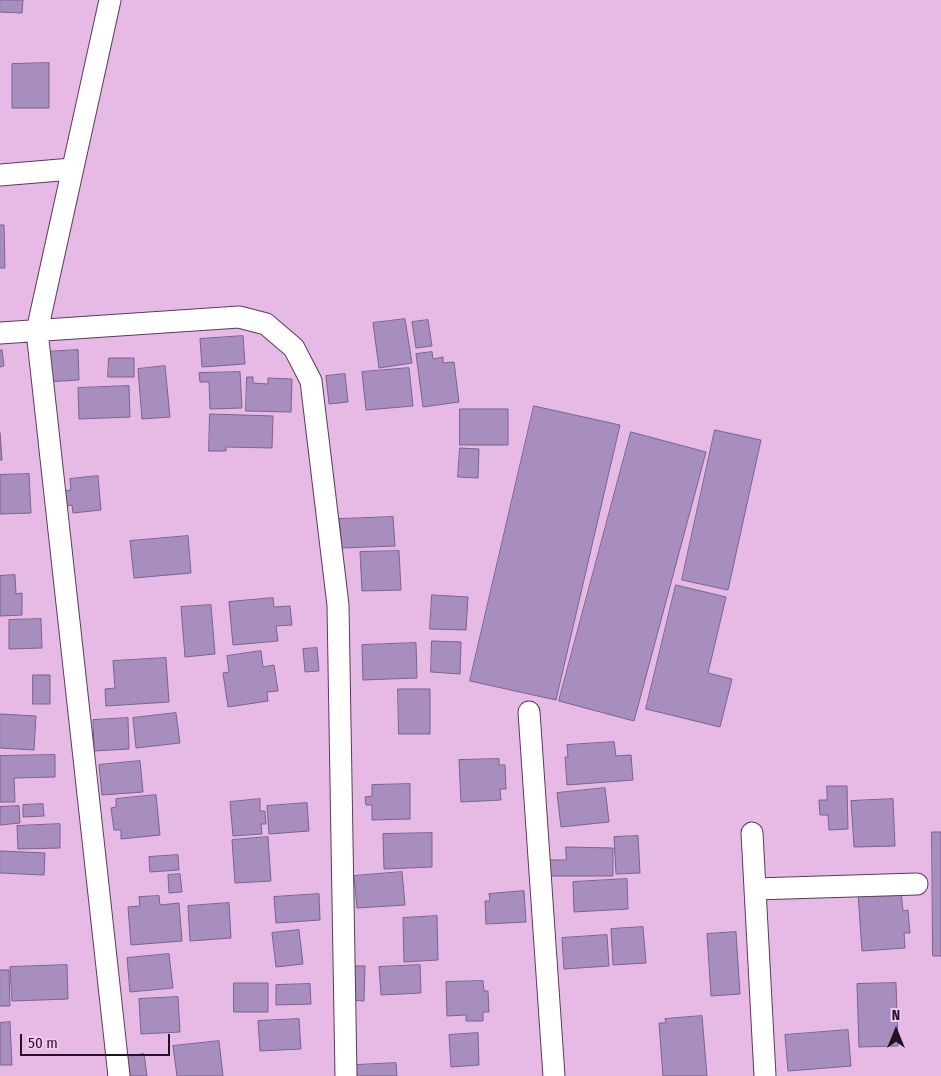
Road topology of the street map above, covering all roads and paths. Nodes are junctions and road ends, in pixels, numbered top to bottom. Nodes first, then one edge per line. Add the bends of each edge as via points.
1 (110, 0) edge
2 (72, 169) junction
3 (0, 175) edge
4 (37, 331) junction
5 (0, 333) edge
6 (529, 712) dead end
7 (752, 833) dead end
8 (917, 884) dead end
9 (755, 889) junction
10 (119, 1076) edge
11 (346, 1076) edge
12 (554, 1076) edge
13 (765, 1076) edge

1 - 2 street
2 - 3 street
2 - 4 street
4 - 5 street
4 - 10 street
4 - 11 street via 239,317 266,324 294,348 311,381 338,605
6 - 12 street
7 - 9 street
8 - 9 street
9 - 13 street

